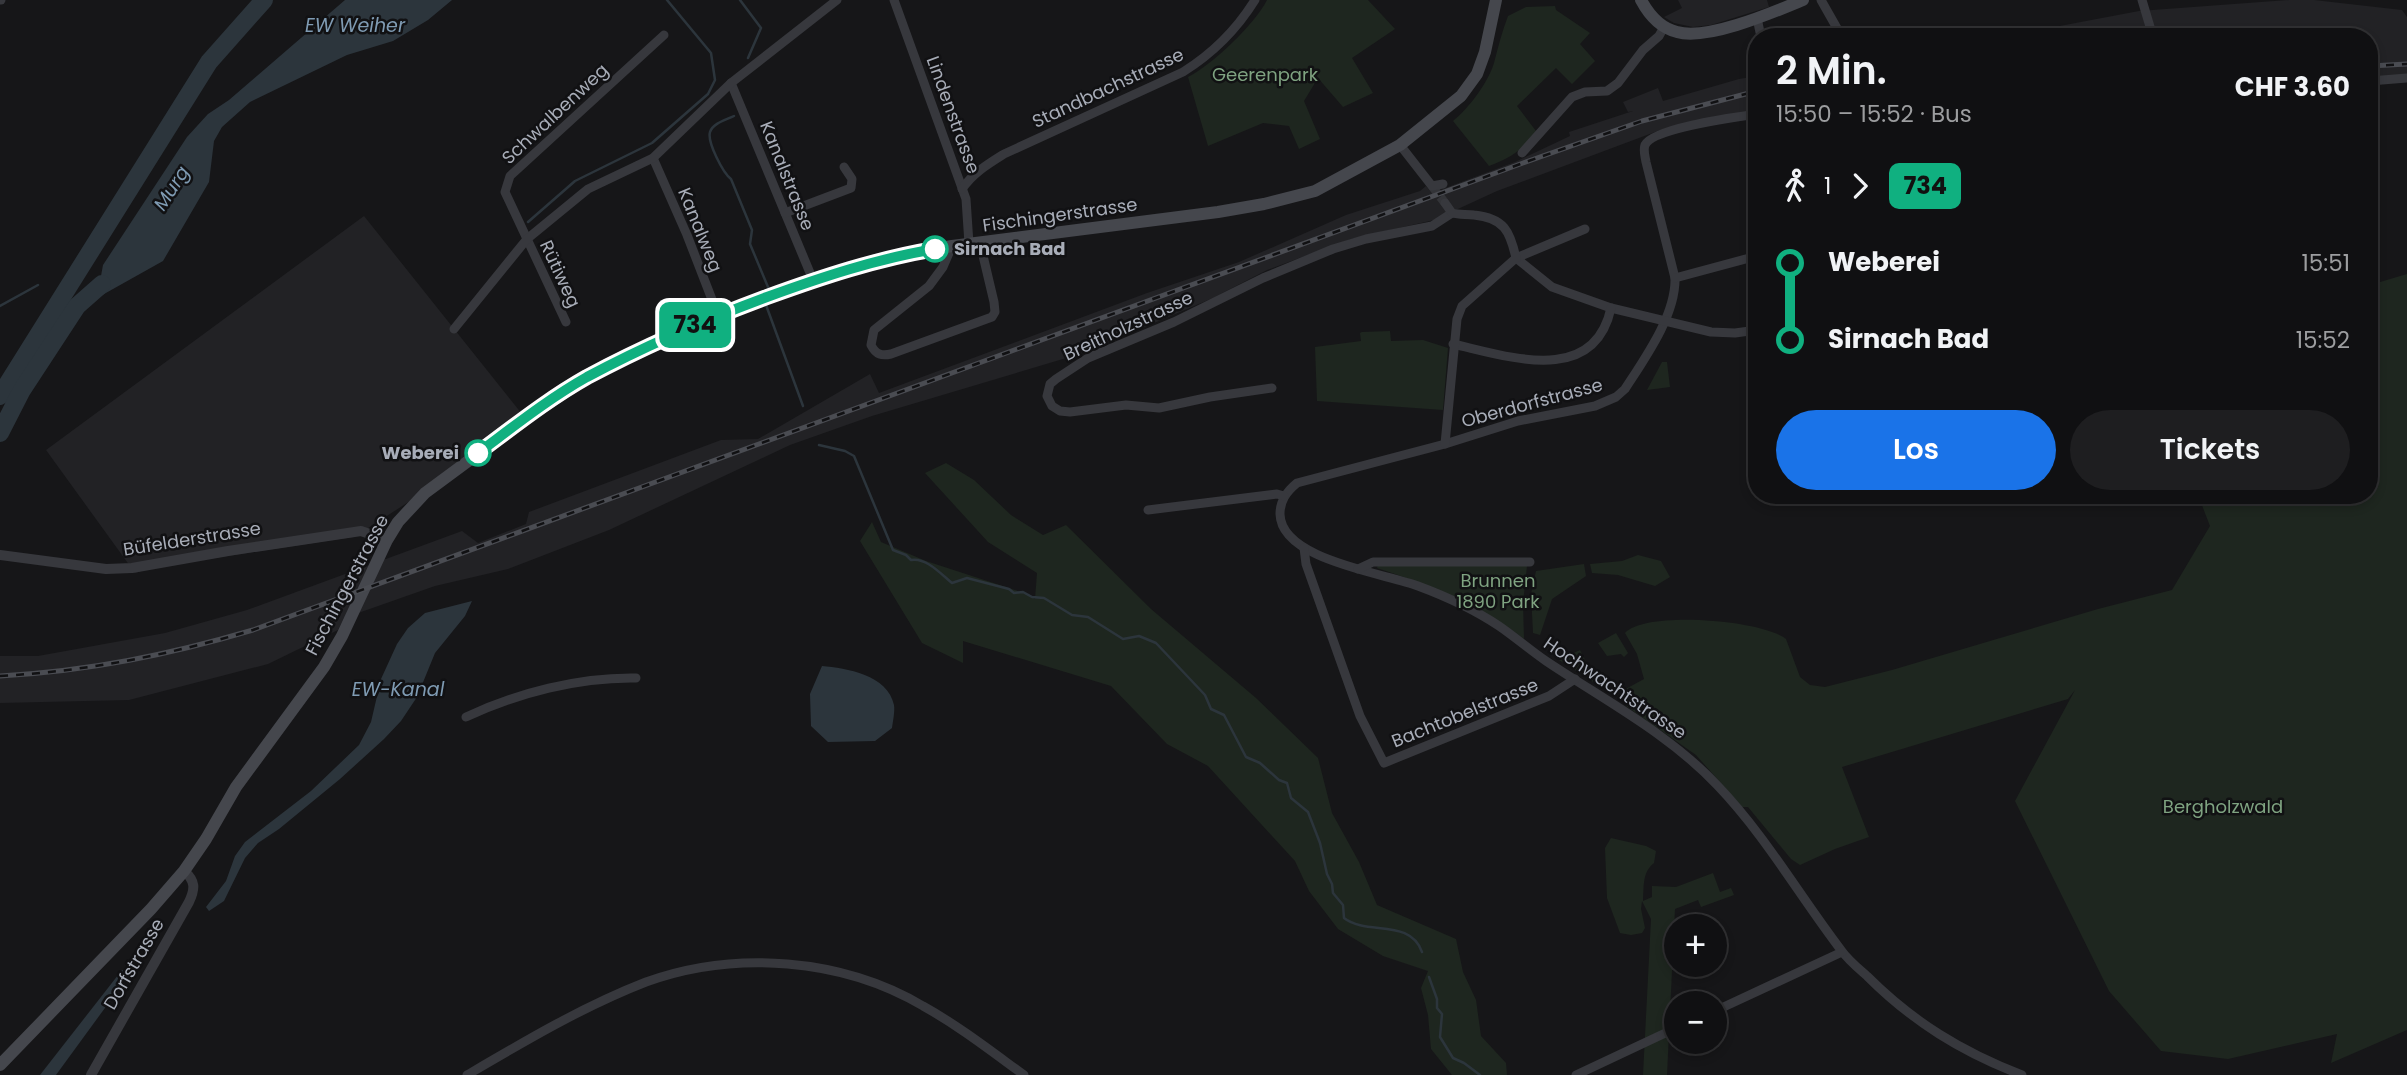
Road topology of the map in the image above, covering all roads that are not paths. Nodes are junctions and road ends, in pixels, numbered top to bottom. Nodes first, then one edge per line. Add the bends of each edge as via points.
1 (837, 0) edge
2 (894, 0) edge
3 (1255, 0) edge
4 (1496, 0) edge
5 (1641, 0) edge
6 (1803, 0) edge
7 (1821, 0) edge
8 (2141, 0) edge
9 (1756, 18) junction
10 (1664, 27) junction
11 (1759, 28) edge
12 (1837, 28) edge
13 (2150, 28) edge
14 (664, 34) dead end
15 (2407, 78) edge
16 (2378, 80) edge
17 (732, 83) junction
18 (1748, 116) edge
19 (1400, 145) junction
20 (1522, 153) dead end
21 (653, 158) junction
22 (844, 167) dead end
23 (1443, 184) tunnel mouth
24 (962, 189) junction
25 (1445, 203) tunnel mouth
26 (785, 213) junction
27 (1452, 213) junction
28 (1585, 229) dead end
29 (527, 239) junction
30 (975, 244) junction
31 (952, 246) junction
32 (1516, 258) junction
33 (1748, 258) edge
34 (1675, 278) junction
35 (813, 280) junction
36 (1611, 308) junction
37 (718, 315) junction
38 (1665, 321) junction
39 (566, 322) dead end
40 (454, 329) dead end
41 (1748, 331) edge
42 (1453, 344) junction
43 (1272, 388) dead end
44 (1445, 444) junction
45 (1284, 496) junction
46 (1148, 510) dead end
47 (387, 540) junction
48 (1304, 548) junction
49 (0, 555) edge
50 (1530, 562) dead end
51 (1359, 569) junction
52 (636, 678) dead end
53 (1575, 679) junction
54 (466, 718) dead end
55 (184, 871) junction
56 (1842, 952) junction
57 (1727, 1005) edge
58 (1664, 1034) edge
59 (0, 1065) edge
60 (91, 1075) edge
61 (467, 1075) edge
62 (1024, 1075) edge
63 (1576, 1075) edge
64 (2022, 1075) edge

1 - 17 street
2 - 24 street, Lindenstrasse
3 - 24 street, Standbachstrasse via 1230,34 1200,62 1004,154 981,168
4 - 19 main road, Fischingerstrasse via 1485,52 1472,84
5 - 10 main road
6 - 9 main road
7 - 12 street
8 - 13 street
9 - 10 main road via 1696,34
9 - 11 street
10 - 20 street via 1618,83 1607,91 1572,97
14 - 29 street, Schwalbenweg via 510,176 505,192
15 - 16 street
17 - 21 street
17 - 26 street, Kanalstrasse
18 - 34 street, Oberdorfstrasse via 1675,129 1646,143 1646,162
19 - 23 street via 1432,186
19 - 30 main road, Fischingerstrasse via 1297,197
21 - 29 street via 588,188
21 - 37 street, Kanalweg
22 - 26 street via 852,188
24 - 30 street, Lindenstrasse
25 - 27 street
26 - 35 street, Kanalstrasse
27 - 32 street via 1502,225
27 - 43 street, Breitholzstrasse via 1432,226 1366,239 1263,278 1088,358 1050,384 1047,396 1052,406 1070,412 1126,405 1159,408
28 - 32 street
29 - 39 street, Rütiweg
29 - 40 street
30 - 31 main road, Fischingerstrasse
30 - 31 street, Lindenstrasse via 994,302 992,317 891,354 878,354 871,340 874,330 929,286
31 - 35 main road, Fischingerstrasse via 886,258
32 - 36 street via 1552,286
32 - 42 street via 1462,306
33 - 34 street
34 - 38 street, Oberdorfstrasse via 1674,298
35 - 37 main road, Fischingerstrasse
36 - 38 street
36 - 42 street via 1595,342 1578,354 1556,360 1530,361
37 - 47 main road, Fischingerstrasse via 586,378 525,419 425,493
38 - 41 street via 1711,332
38 - 44 street, Oberdorfstrasse via 1616,397
42 - 44 street
44 - 45 street via 1304,480
45 - 46 street
45 - 48 street, Hochwachtstrasse via 1283,530
47 - 49 street, Büfelderstrasse via 361,531 132,568 106,569
47 - 55 main road, Fischingerstrasse via 324,667 243,777
48 - 51 street, Hochwachtstrasse
48 - 53 street, Bachtobelstrasse via 1360,716 1384,763 1549,696
50 - 51 street via 1373,562
51 - 53 street, Hochwachtstrasse via 1419,586 1463,607 1496,624
52 - 54 street via 558,687 496,704
53 - 56 street, Hochwachtstrasse via 1677,748 1717,785
55 - 59 main road, Fischingerstrasse
55 - 60 street, Dorfstrasse via 193,883 189,902
56 - 57 street
56 - 64 street, Hochwachtstrasse via 1886,995 1949,1042
58 - 63 street
61 - 62 street via 589,1007 649,982 702,968 761,963 829,970 887,988 934,1012

